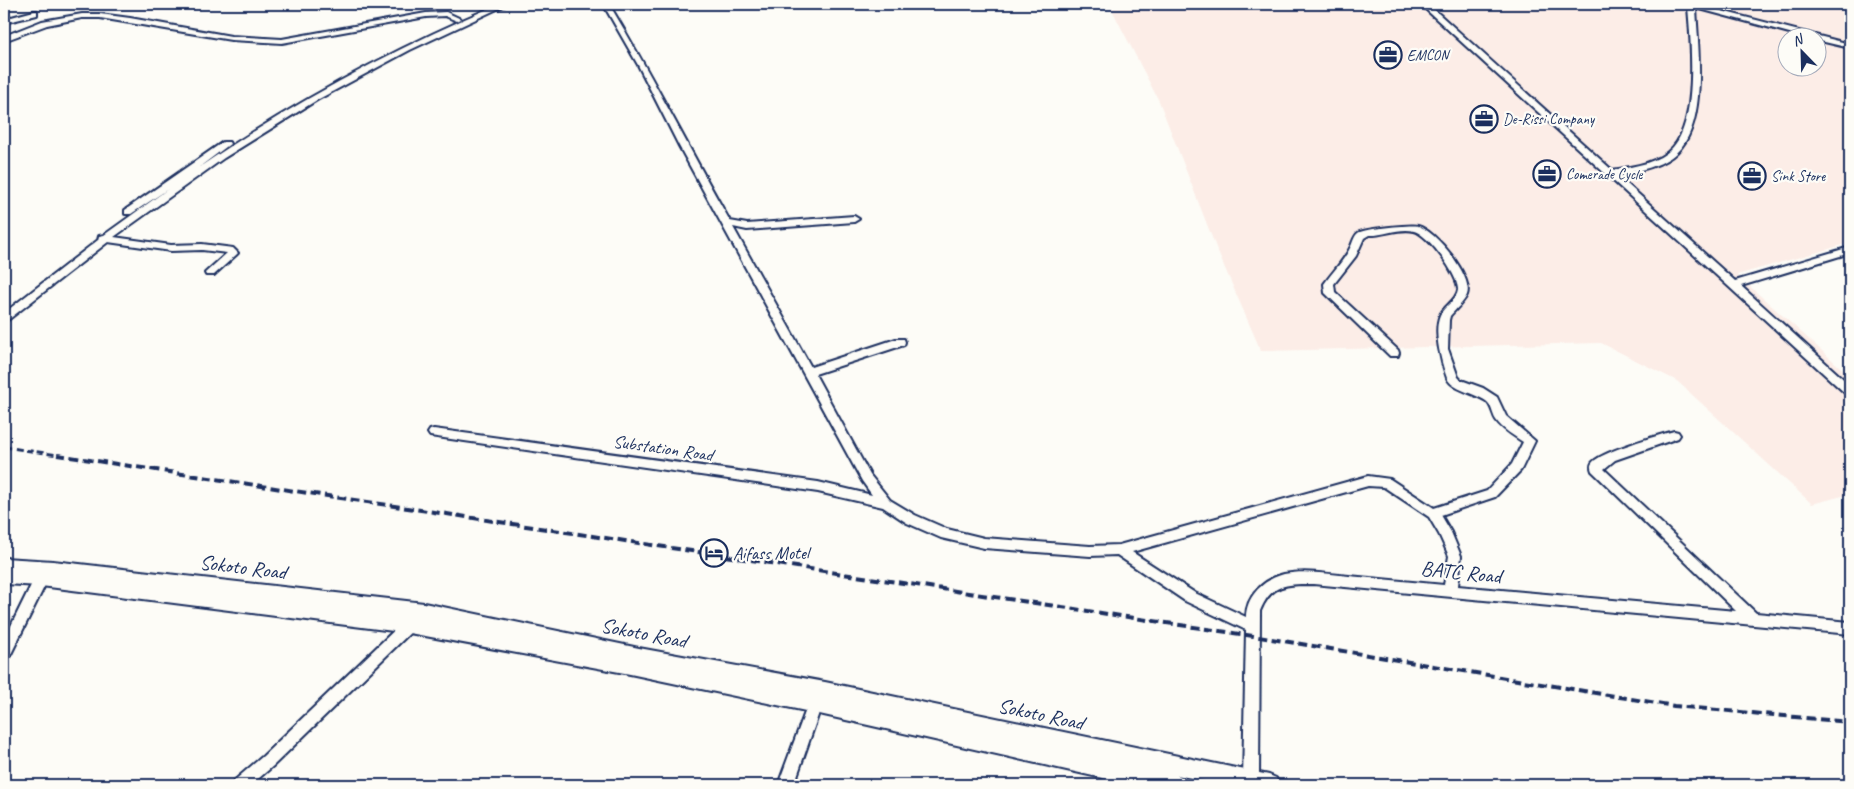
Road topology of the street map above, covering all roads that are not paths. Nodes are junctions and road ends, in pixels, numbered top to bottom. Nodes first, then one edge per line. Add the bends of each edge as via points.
1 (443, 4) edge
2 (504, 4) edge
3 (606, 4) edge
4 (1424, 4) edge
5 (1696, 5) edge
6 (491, 6) edge
7 (34, 13) dead end
8 (446, 14) junction
9 (457, 19) junction
10 (8, 20) edge
11 (26, 29) junction
12 (4, 39) edge
13 (1850, 46) edge
14 (1612, 173) junction
15 (854, 219) dead end
16 (726, 223) junction
17 (747, 227) junction
18 (101, 238) junction
19 (735, 239) junction
20 (1850, 250) edge
21 (210, 272) dead end
22 (1734, 285) junction
23 (4, 310) edge
24 (4, 318) edge
25 (900, 342) dead end
26 (1394, 353) dead end
27 (808, 372) junction
28 (1850, 391) edge
29 (434, 433) dead end
30 (1674, 435) dead end
31 (886, 503) junction
32 (1433, 513) junction
33 (1119, 550) junction
34 (4, 565) edge
35 (4, 577) edge
36 (41, 579) junction
37 (1450, 592) junction
38 (1754, 620) junction
39 (409, 625) junction
40 (1252, 626) junction
41 (1850, 628) edge
42 (4, 654) edge
43 (816, 704) junction
44 (1029, 744) junction
45 (1260, 783) edge
46 (240, 785) edge
47 (786, 785) edge
48 (1176, 785) edge

1 - 8 street
2 - 6 street
3 - 16 street via 642,64
4 - 14 street
5 - 13 street
5 - 14 street via 1693,106 1684,138 1676,149 1660,160
6 - 9 street
6 - 18 street via 291,111
7 - 10 street
8 - 9 street
8 - 11 street via 282,41 231,38 100,16 55,20
9 - 18 street via 352,70 253,126 165,185
10 - 11 street
11 - 12 street
14 - 22 street
15 - 17 street
16 - 17 street
16 - 19 street
17 - 19 street
18 - 21 street via 171,248 202,247 232,251 233,254
18 - 23 street
18 - 24 street
19 - 27 street
20 - 22 street
22 - 28 street
25 - 27 street
26 - 32 street via 1330,293 1329,284 1351,256 1360,236 1367,232 1376,234 1418,228 1426,232 1456,270 1464,288 1444,320 1444,349 1453,378 1457,384 1479,391 1493,400 1500,419 1529,441 1516,467 1491,494
27 - 31 street via 866,478
29 - 31 street, Substation Road via 818,487
30 - 38 street via 1611,457 1597,466 1598,471
31 - 33 street via 911,519 945,534 984,543 1090,551
32 - 33 street via 1386,482 1368,481
32 - 37 street via 1455,556
33 - 40 street via 1190,597
34 - 44 main road, Sokoto Road via 424,611
35 - 36 main road, Sokoto Road
36 - 39 main road, Sokoto Road
36 - 42 street
37 - 38 street, BATC Road
37 - 40 street, BATC Road via 1313,578 1285,579 1264,589 1253,611
38 - 41 street, BATC Road
39 - 43 main road, Sokoto Road
39 - 46 street
40 - 45 street, BATC Road
43 - 44 main road, Sokoto Road
43 - 47 street
44 - 45 main road, Sokoto Road
44 - 48 main road, Sokoto Road

